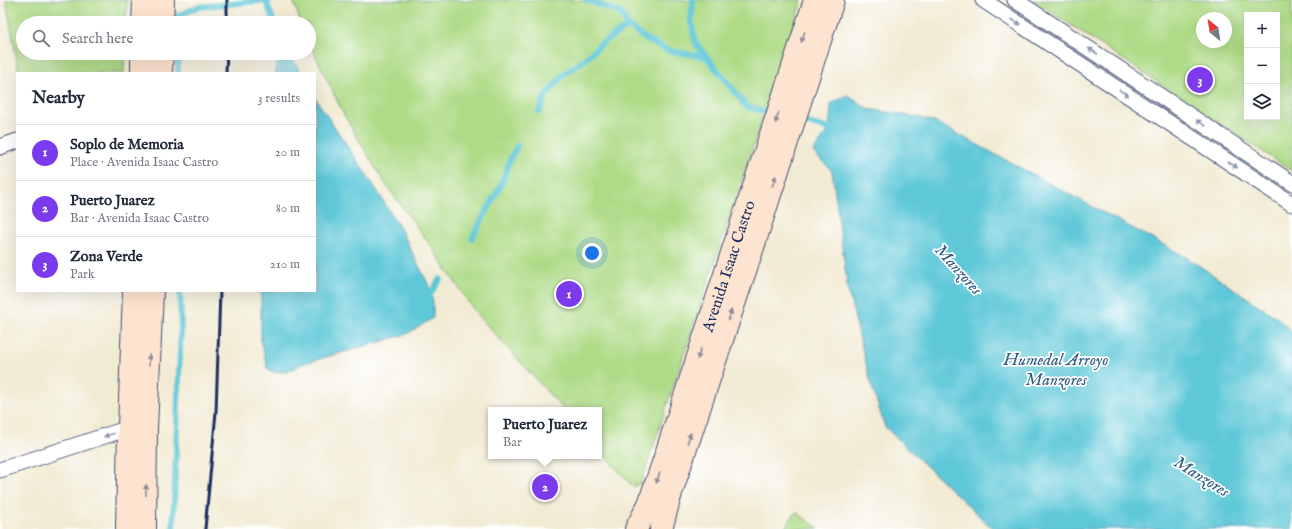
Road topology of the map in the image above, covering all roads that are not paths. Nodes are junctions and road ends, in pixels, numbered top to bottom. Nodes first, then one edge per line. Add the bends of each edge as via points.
1 (144, 0) edge
2 (163, 0) edge
3 (815, 0) edge
4 (833, 0) edge
5 (984, 0) edge
6 (1015, 0) edge
7 (143, 16) edge
8 (162, 16) edge
9 (142, 60) edge
10 (162, 60) edge
11 (142, 72) edge
12 (161, 72) edge
13 (798, 81) junction
14 (16, 141) edge
15 (0, 147) edge
16 (1292, 183) edge
17 (1292, 204) edge
18 (754, 214) junction
19 (134, 292) edge
20 (152, 292) edge
21 (138, 429) junction
22 (0, 470) edge
23 (127, 529) edge
24 (145, 529) edge
25 (636, 529) edge
26 (662, 529) edge

1 - 7 main road
2 - 8 main road
3 -> 13 main road, Avenida Isaac Castro
4 - 13 main road, Avenida Isaac Castro
5 -> 17 street
16 -> 6 street
9 - 11 main road
10 - 12 main road
13 - 18 main road, Avenida Isaac Castro
14 - 15 street
18 -> 25 main road, Avenida Isaac Castro via 649,504
26 -> 18 main road, Avenida Isaac Castro
19 - 21 main road
21 -> 20 main road
21 -> 22 street
21 - 23 main road
24 -> 21 main road

